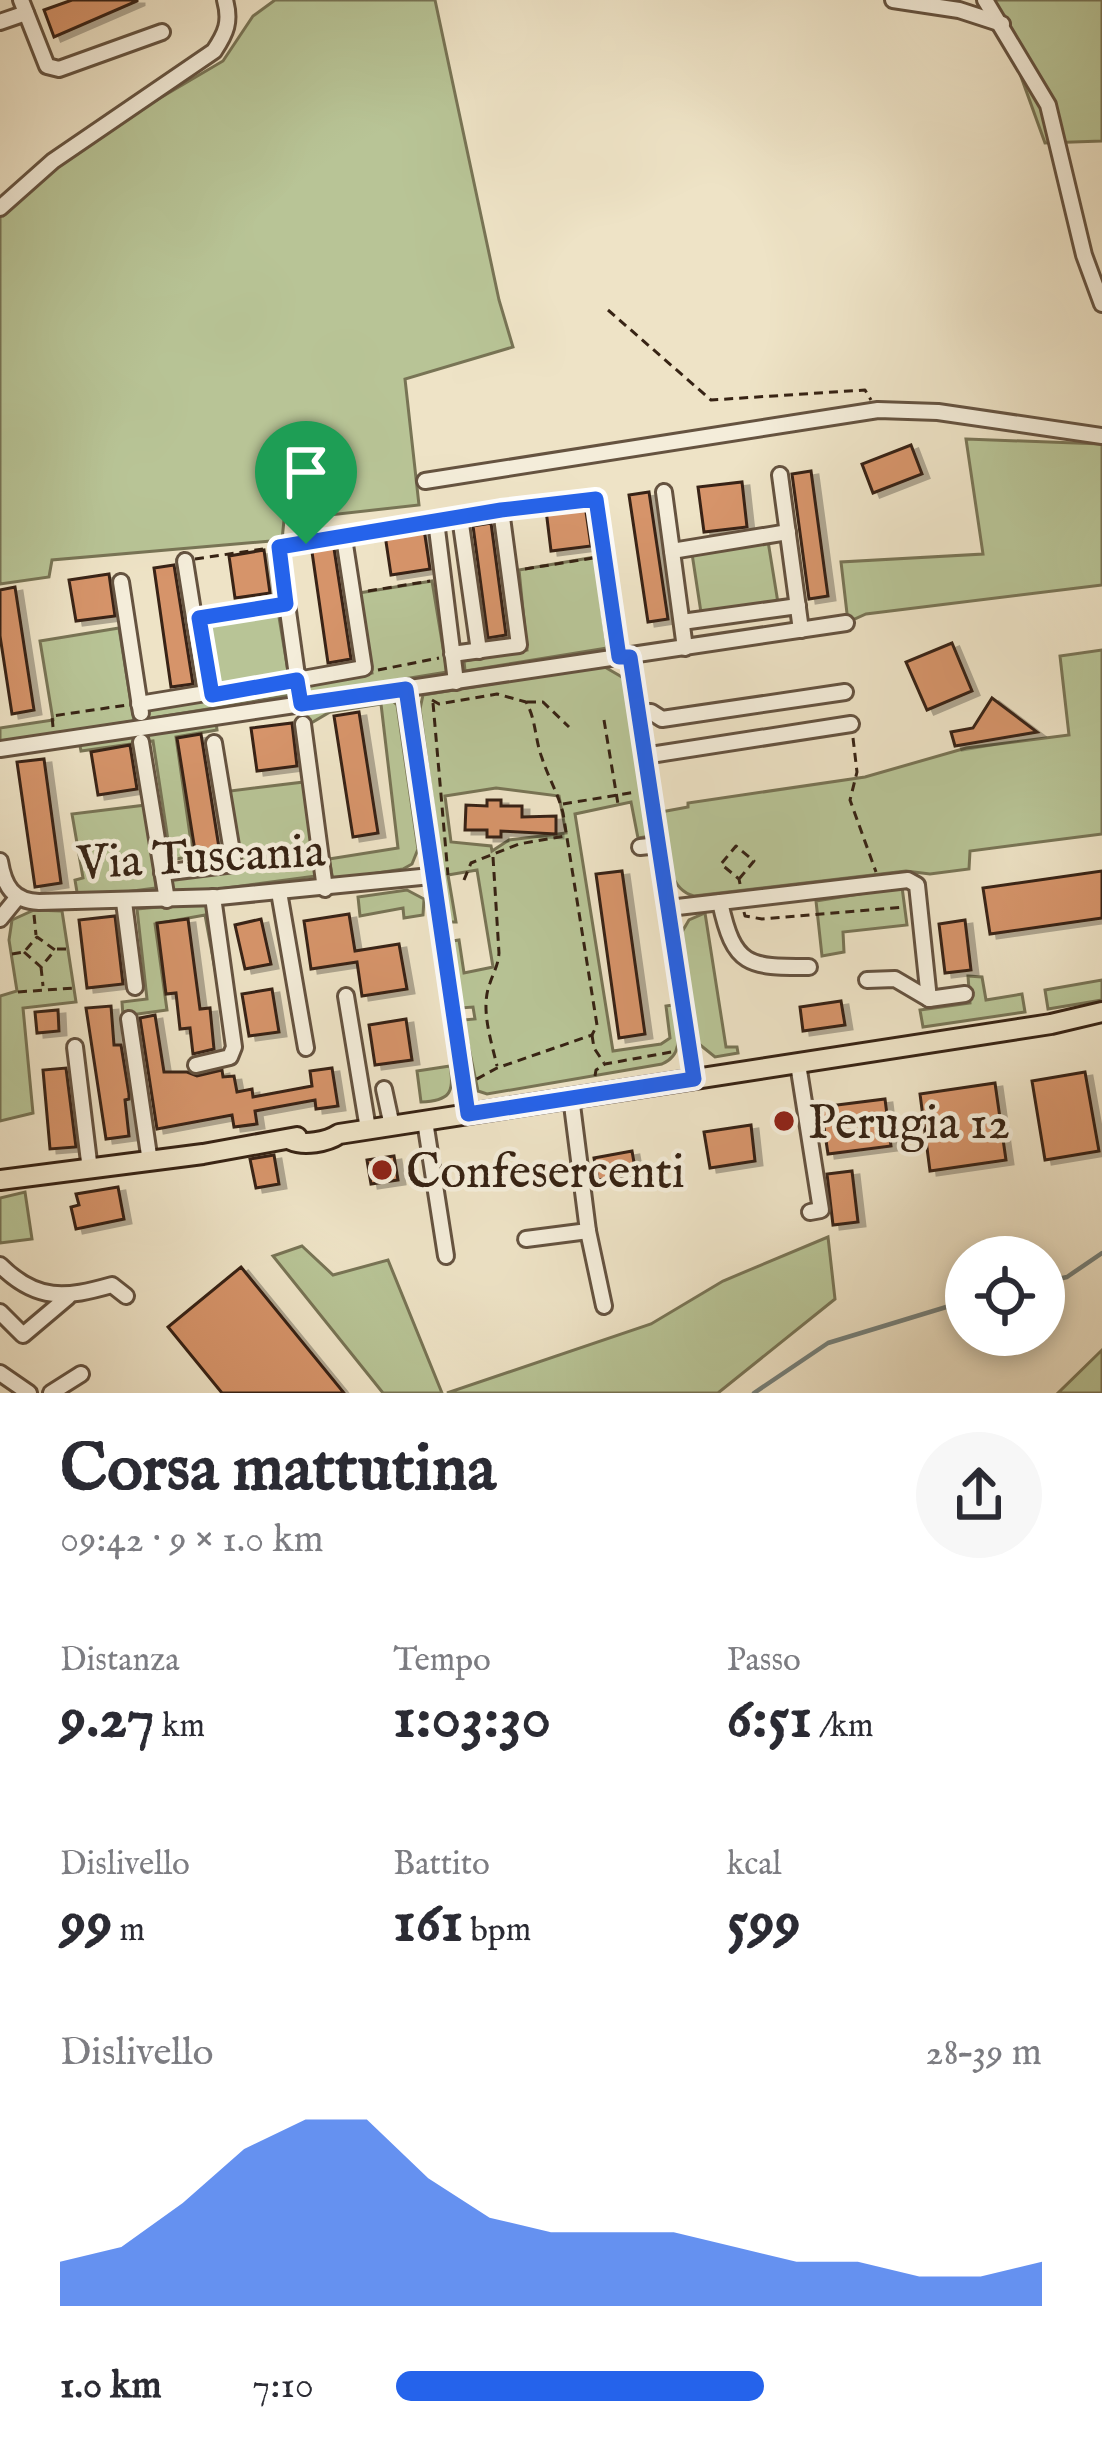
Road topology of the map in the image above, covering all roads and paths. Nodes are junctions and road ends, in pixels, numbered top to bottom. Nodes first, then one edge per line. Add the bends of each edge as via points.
1 (225, 0) edge
2 (893, 0) edge
3 (985, 0) edge
4 (23, 6) edge
5 (0, 22) edge
6 (1002, 24) junction
7 (162, 32) dead end
8 (0, 208) edge
9 (1102, 304) edge
10 (608, 310) dead end
11 (878, 410) junction
12 (1102, 436) edge
13 (779, 476) dead end
14 (425, 481) dead end
15 (664, 492) dead end
16 (596, 499) joint
17 (501, 510) junction
18 (460, 517) junction
19 (436, 521) junction
20 (788, 532) junction
21 (344, 538) junction
22 (279, 547) junction
23 (672, 550) junction
24 (595, 557) dead end
25 (185, 561) joint
26 (509, 571) junction
27 (443, 579) junction
28 (121, 582) dead end
29 (359, 593) dead end
30 (286, 604) junction
31 (798, 606) junction
32 (199, 618) dead end
33 (682, 622) junction
34 (846, 623) dead end
35 (801, 630) junction
36 (685, 648) junction
37 (478, 651) junction
38 (452, 654) junction
39 (624, 657) junction
40 (370, 671) dead end
41 (297, 680) junction
42 (456, 682) junction
43 (406, 689) junction
44 (845, 692) dead end
45 (429, 694) dead end
46 (212, 695) dead end
47 (433, 701) junction
48 (526, 702) junction
49 (140, 704) junction
50 (301, 704) junction
51 (638, 714) junction
52 (52, 716) dead end
53 (604, 720) dead end
54 (303, 724) dead end
55 (851, 724) joint
56 (569, 727) dead end
57 (142, 734) junction
58 (214, 743) dead end
59 (0, 749) edge
60 (644, 756) junction
61 (644, 791) dead end
62 (616, 796) junction
63 (561, 804) junction
64 (618, 804) dead end
65 (567, 835) junction
66 (658, 845) junction
67 (640, 848) dead end
68 (493, 857) junction
69 (0, 861) edge
70 (163, 873) junction
71 (878, 874) dead end
72 (448, 875) dead end
73 (431, 876) junction
74 (464, 880) dead end
75 (325, 889) junction
76 (279, 892) junction
77 (213, 897) junction
78 (166, 900) junction
79 (124, 902) junction
80 (720, 902) junction
81 (6, 908) edge
82 (669, 908) junction
83 (34, 910) dead end
84 (37, 937) junction
85 (68, 949) dead end
86 (55, 950) junction
87 (220, 951) junction
88 (24, 952) junction
89 (12, 954) dead end
90 (41, 967) junction
91 (809, 967) dead end
92 (868, 980) dead end
93 (135, 987) dead end
94 (44, 988) junction
95 (74, 988) dead end
96 (219, 991) dead end
97 (18, 992) dead end
98 (965, 994) dead end
99 (346, 995) dead end
100 (929, 999) junction
101 (1102, 1012) edge
102 (129, 1019) dead end
103 (1067, 1022) junction
104 (1102, 1022) edge
105 (592, 1035) junction
106 (75, 1047) dead end
107 (306, 1048) dead end
108 (679, 1051) dead end
109 (605, 1064) junction
110 (798, 1064) junction
111 (196, 1065) dead end
112 (497, 1068) junction
113 (596, 1076) dead end
114 (694, 1079) junction
115 (462, 1084) junction
116 (384, 1089) dead end
117 (571, 1097) junction
118 (468, 1114) junction
119 (425, 1121) junction
120 (392, 1126) junction
121 (368, 1129) junction
122 (150, 1162) junction
123 (90, 1170) junction
124 (2, 1180) edge
125 (810, 1212) dead end
126 (588, 1231) junction
127 (526, 1239) dead end
128 (446, 1256) dead end
129 (0, 1265) edge
130 (126, 1296) dead end
131 (68, 1298) junction
132 (604, 1306) dead end
133 (0, 1312) edge
134 (0, 1373) edge
135 (0, 1383) edge
136 (70, 1384) edge
137 (11, 1393) edge
138 (30, 1393) edge
139 (49, 1393) edge

1 - 8 street via 227,32 214,51 53,160
2 - 6 street
3 - 6 street
4 - 5 street
4 - 7 street via 47,66 59,69
6 - 9 street via 1048,105
10 - 11 path via 711,400 865,389
11 - 12 street
11 - 14 street
13 - 20 street
15 - 23 street
16 - 17 path
16 - 39 street
17 - 18 street
17 - 26 street
18 - 19 street
18 - 37 street
19 - 21 path
19 - 27 street
20 - 23 street
20 - 31 street
21 - 22 path
21 - 41 street via 364,668
22 - 25 path
22 - 30 street
23 - 33 street
24 - 26 path
25 - 49 street via 206,694
26 - 37 street via 519,645
27 - 29 path
27 - 38 street
28 - 49 street
30 - 32 path
30 - 41 street
31 - 33 street
31 - 35 street
33 - 36 street
34 - 35 street
35 - 36 street
36 - 39 street
37 - 38 street
38 - 40 path
38 - 42 street
39 - 42 street
39 - 51 street
41 - 46 path
41 - 50 street
42 - 43 street
43 - 50 street
43 - 73 street
44 - 51 street via 662,719
45 - 47 path
47 - 48 path via 497,694
47 - 72 path
48 - 56 path via 543,702
48 - 63 path
49 - 52 path
49 - 57 street
50 - 57 street
51 - 60 street
53 - 62 path
54 - 75 street
55 - 60 street
55 - 71 path via 857,772 850,800
57 - 59 street
57 - 70 street
58 - 70 street via 234,864
60 - 66 street
61 - 62 path
62 - 63 path
62 - 64 path
63 - 65 path
65 - 68 path
65 - 105 path via 597,1025
66 - 67 street
66 - 82 street
68 - 74 path via 471,863
68 - 112 path via 499,953 487,1017
69 - 81 street, Via Tuscania
70 - 78 street
73 - 75 street, Via Tuscania
73 - 115 street
75 - 76 street, Via Tuscania
76 - 77 street, Via Tuscania
76 - 107 street
77 - 78 street, Via Tuscania
77 - 87 street
78 - 79 street, Via Tuscania
79 - 81 street, Via Tuscania
79 - 93 street
80 - 82 street
80 - 91 street via 736,951 748,960
80 - 100 street via 908,880 917,885
82 - 114 street
83 - 84 path
84 - 86 path
84 - 88 path
85 - 86 path
86 - 90 path
87 - 96 street
87 - 111 street via 234,1047 230,1057
88 - 89 path
88 - 90 path
90 - 94 path
92 - 100 street via 895,980
94 - 95 path
94 - 97 path
98 - 100 street
99 - 121 street
101 - 103 main road
102 - 122 street
103 - 104 main road
103 - 110 main road
105 - 109 path
105 - 112 path
106 - 123 street
108 - 109 path
109 - 113 path
110 - 114 main road
110 - 125 street via 821,1210
112 - 115 path
114 - 117 main road
115 - 118 street
116 - 120 street
117 - 118 main road
117 - 126 street
118 - 119 main road
119 - 120 main road
119 - 128 street
120 - 121 main road
121 - 122 main road
122 - 123 main road
123 - 124 main road
126 - 127 street
126 - 132 street
129 - 131 street via 34,1290
130 - 131 street via 112,1285
131 - 133 street via 23,1335
134 - 138 street
135 - 137 street
136 - 139 street
138 - 139 street

